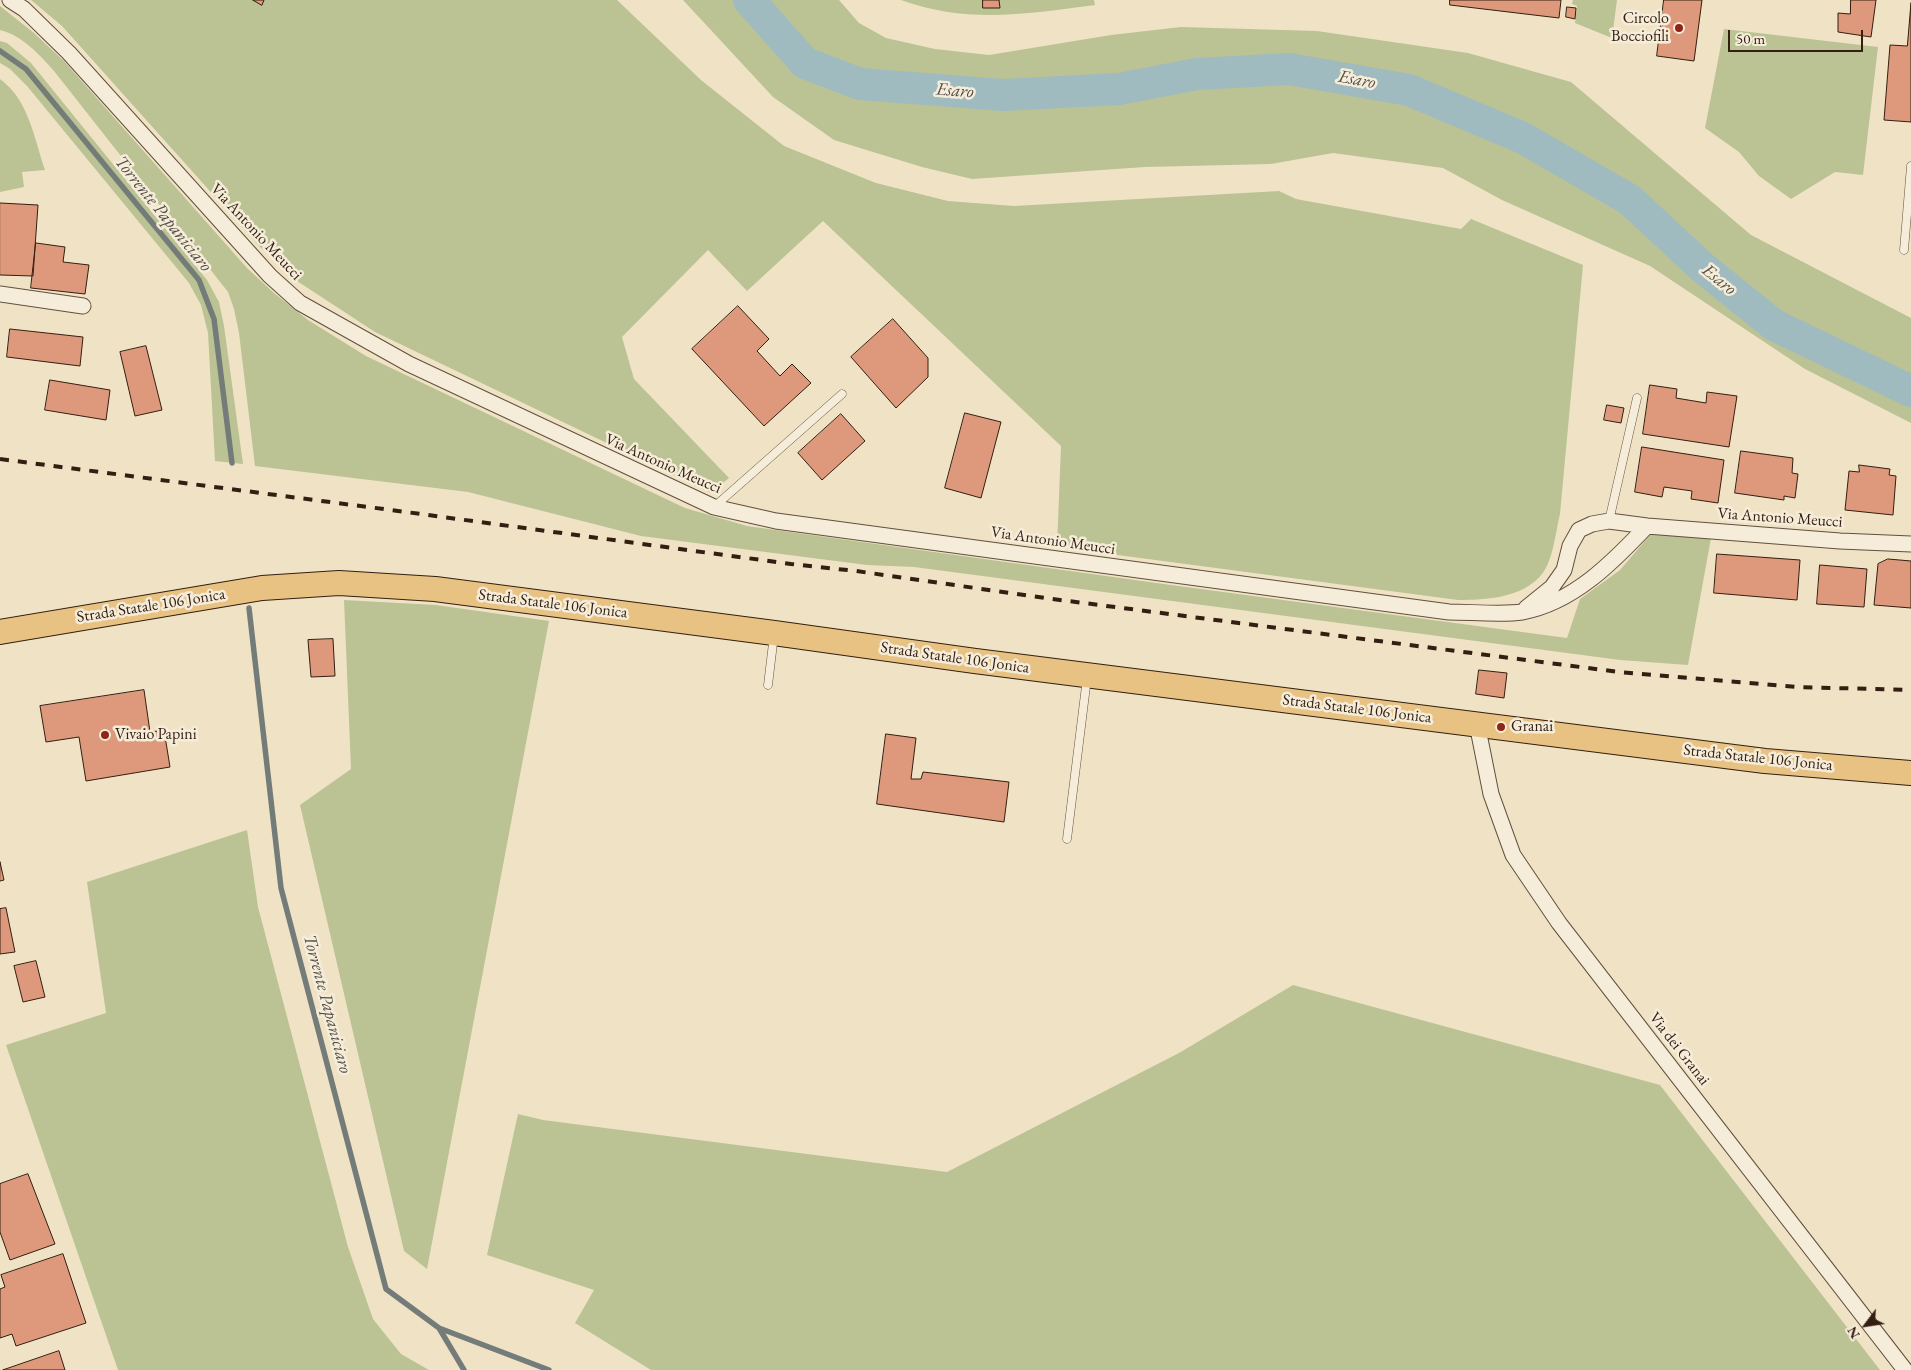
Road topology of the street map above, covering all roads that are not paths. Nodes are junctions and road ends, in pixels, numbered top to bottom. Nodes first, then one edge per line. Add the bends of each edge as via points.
1 (10, 0) edge
2 (1911, 166) edge
3 (1904, 250) dead end
4 (0, 294) edge
5 (83, 306) dead end
6 (842, 394) dead end
7 (1637, 398) dead end
8 (714, 507) junction
9 (1609, 521) junction
10 (1647, 526) junction
11 (1911, 544) edge
12 (1520, 612) junction
13 (0, 632) edge
14 (774, 633) junction
15 (1087, 675) junction
16 (768, 685) dead end
17 (1477, 724) junction
18 (1911, 773) edge
19 (1067, 840) dead end
20 (1905, 1370) edge

1 - 8 street, Via Antonio Meucci via 24,9 69,53 270,276 300,303 409,364
2 - 3 lane
4 - 5 street
6 - 8 lane
7 - 9 lane
8 - 12 street, Via Antonio Meucci via 786,522 1449,612
9 - 10 street, Via Antonio Meucci
9 - 12 street via 1579,530 1570,546 1564,570 1552,587
10 - 11 street, Via Antonio Meucci
10 - 12 street, Via Antonio Meucci via 1622,553 1570,593 1543,606
13 - 14 main road, Strada Statale 106 Jonica via 262,588 339,583 435,589
14 - 15 main road, Strada Statale 106 Jonica
14 - 16 lane
15 - 17 main road, Strada Statale 106 Jonica
15 - 19 lane
17 - 18 main road, Strada Statale 106 Jonica via 1766,761
17 - 20 street, Via dei Granai via 1490,794 1513,855 1559,923

